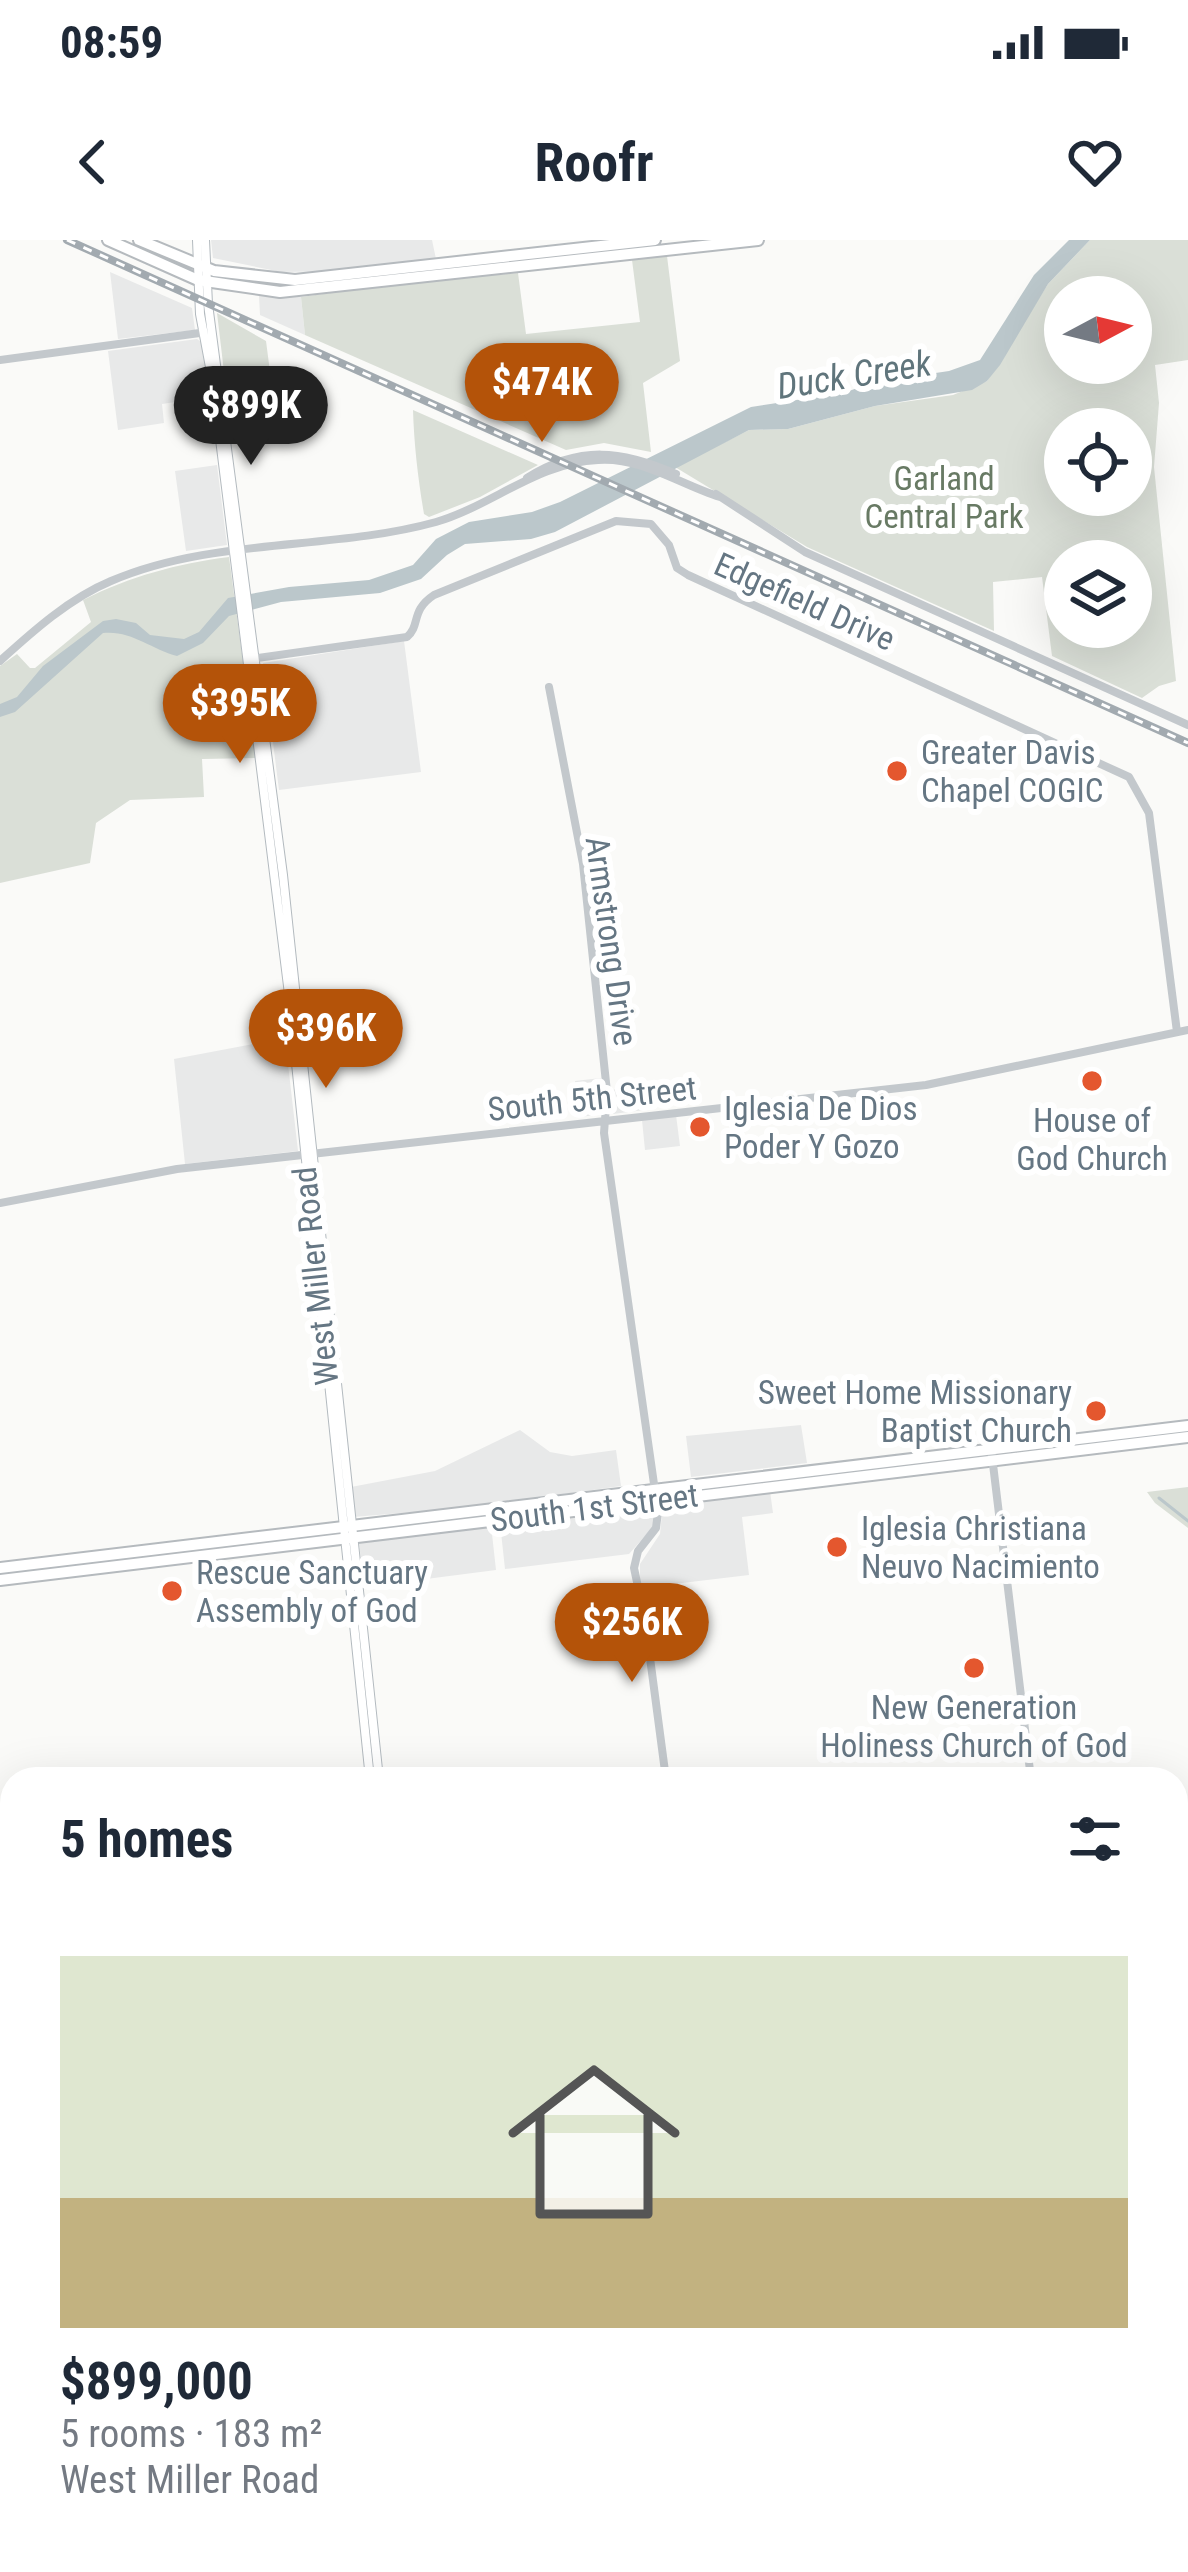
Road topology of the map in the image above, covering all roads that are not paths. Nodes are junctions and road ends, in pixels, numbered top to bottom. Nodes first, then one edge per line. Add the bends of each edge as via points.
1 (108, 240) edge
2 (139, 240) edge
3 (201, 240) edge
4 (655, 240) edge
5 (758, 240) edge
6 (203, 267) junction
7 (203, 282) junction
8 (306, 285) junction
9 (207, 332) junction
10 (0, 361) edge
11 (237, 552) junction
12 (251, 659) junction
13 (0, 661) edge
14 (549, 687) dead end
15 (1188, 725) edge
16 (1188, 1030) edge
17 (1177, 1032) junction
18 (605, 1120) junction
19 (307, 1156) junction
20 (0, 1203) edge
21 (1188, 1426) edge
22 (1188, 1437) edge
23 (992, 1454) junction
24 (656, 1493) junction
25 (347, 1532) junction
26 (0, 1568) edge
27 (0, 1580) edge
28 (373, 1767) edge
29 (664, 1767) edge
30 (1030, 1767) edge

1 - 7 main road
2 - 6 main road
3 - 6 main road, West Miller Road
4 - 8 main road
5 - 8 main road
6 - 7 main road, West Miller Road
6 - 8 main road
7 - 8 main road via 263,291
7 - 9 main road, West Miller Road
9 - 10 street
9 - 11 main road, West Miller Road
11 - 12 main road, West Miller Road
11 - 13 street via 110,581
11 - 15 street via 414,528 459,514 546,466 608,452 720,496 805,552
12 - 17 street, Edgefield Drive via 407,637 434,595 616,521 651,524 688,575 1134,782 1149,813
12 - 19 main road, West Miller Road via 283,875
14 - 18 street, Armstrong Drive via 583,864
16 - 17 street, South 5th Street
17 - 18 street, South 5th Street via 926,1085
18 - 19 street, South 5th Street
18 - 24 street, Armstrong Drive
19 - 20 street, South 5th Street via 177,1169
19 - 25 main road, West Miller Road
21 - 23 main road, South 1st Street
22 - 23 main road, South 1st Street
23 - 24 main road, South 1st Street
23 - 30 street
24 - 25 main road, South 1st Street
24 - 29 street via 656,1528 634,1568
25 - 26 main road, South 1st Street
25 - 27 main road, South 1st Street
25 - 28 main road, West Miller Road

